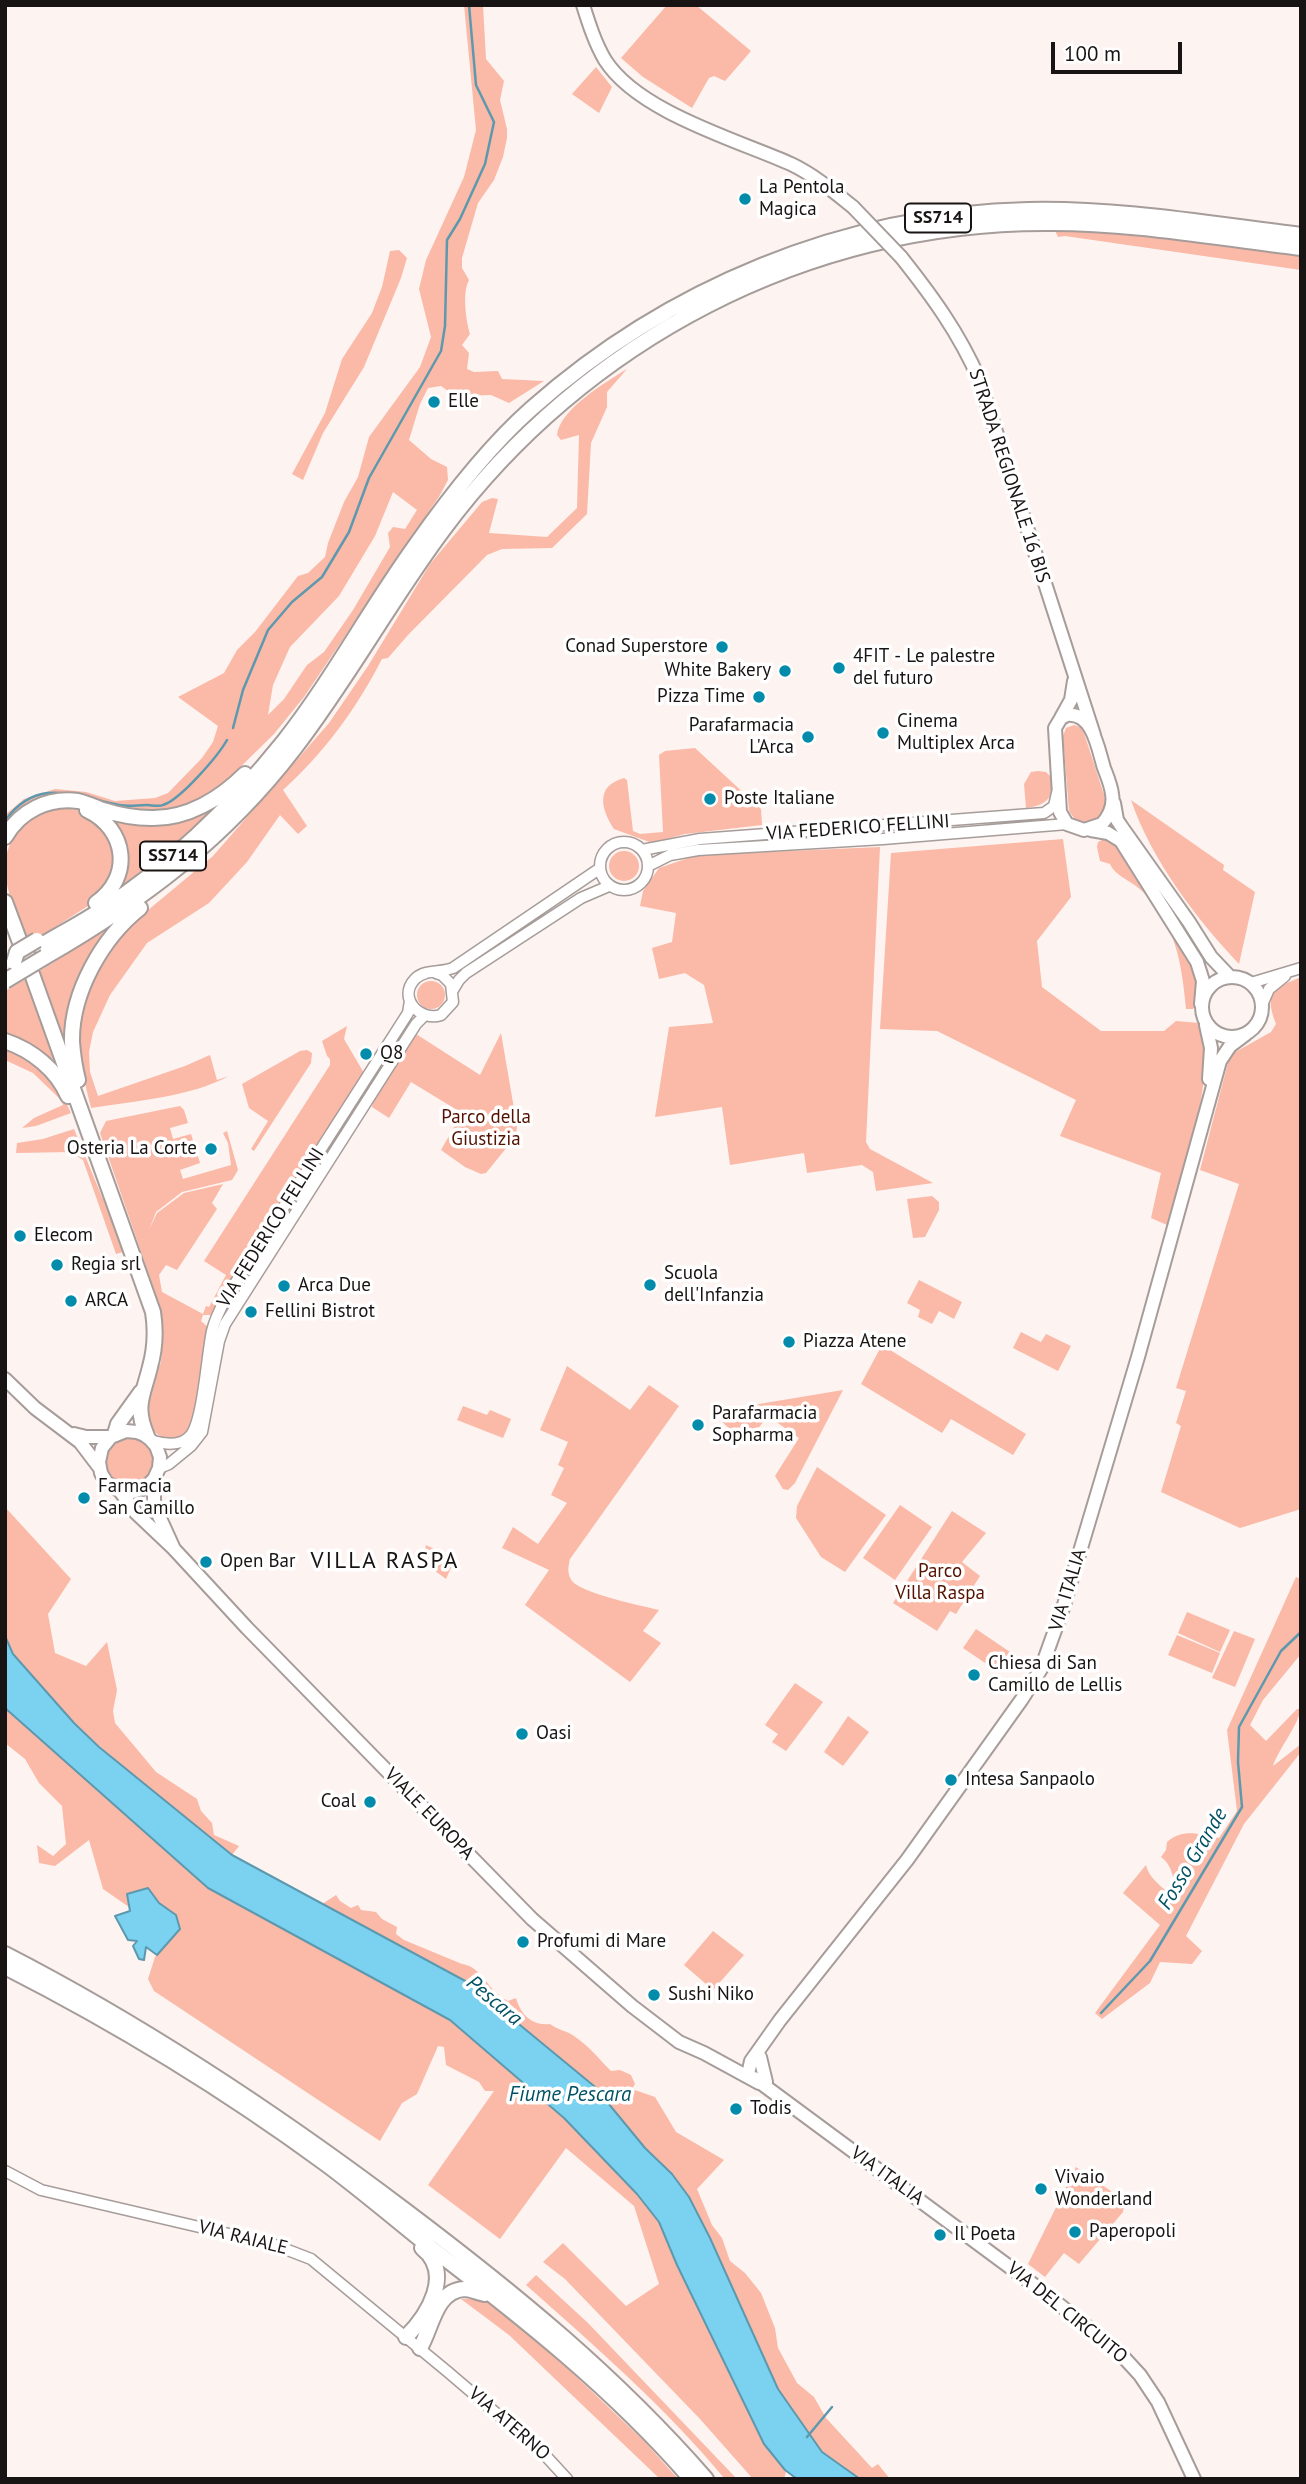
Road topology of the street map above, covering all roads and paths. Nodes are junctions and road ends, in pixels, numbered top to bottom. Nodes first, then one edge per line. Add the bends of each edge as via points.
1 (583, 5) edge
2 (1301, 235) edge
3 (1301, 248) edge
4 (1072, 670) junction
5 (1062, 718) junction
6 (1094, 735) junction
7 (284, 741) junction
8 (1057, 789) junction
9 (1113, 795) junction
10 (62, 802) junction
11 (1066, 824) junction
12 (1084, 830) junction
13 (5, 836) edge
14 (642, 850) junction
15 (648, 866) junction
16 (599, 869) junction
17 (174, 871) junction
18 (609, 886) junction
19 (5, 902) edge
20 (21, 945) dead end
21 (41, 948) junction
22 (9, 964) edge
23 (1301, 968) edge
24 (1289, 971) junction
25 (436, 973) junction
26 (32, 974) dead end
27 (1230, 976) junction
28 (5, 981) edge
29 (1251, 983) junction
30 (453, 990) junction
31 (410, 1001) junction
32 (1201, 1004) junction
33 (1262, 1005) junction
34 (424, 1016) junction
35 (1205, 1022) junction
36 (1246, 1034) junction
37 (5, 1041) edge
38 (1208, 1097) junction
39 (79, 1106) junction
40 (87, 1126) junction
41 (5, 1379) edge
42 (142, 1391) junction
43 (67, 1432) junction
44 (113, 1436) junction
45 (150, 1439) junction
46 (99, 1467) junction
47 (157, 1474) junction
48 (120, 1491) junction
49 (174, 1549) junction
50 (5, 1954) edge
51 (5, 1967) edge
52 (760, 2053) junction
53 (740, 2067) junction
54 (763, 2083) junction
55 (5, 2171) edge
56 (418, 2238) junction
57 (999, 2259) joint
58 (490, 2293) junction
59 (406, 2337) junction
60 (420, 2348) junction
61 (448, 2372) joint
62 (567, 2479) edge
63 (691, 2479) edge
64 (706, 2479) edge
65 (1194, 2479) edge

1 - 4 main road, STRADA REGIONALE 16 BIS, bridge via 595,40 620,78 715,134 808,173 853,207 942,309 979,379
2 - 7 highway, SS714 via 1093,211 965,214 889,226 822,244 705,290 592,360 529,411 430,524
3 - 17 highway, SS714 via 1110,225 965,227 894,238 813,260 690,313 575,390 485,476 428,550 292,752 221,830
4 - 5 main road, STRADA REGIONALE 16 BIS via 1073,692
4 - 6 main road, STRADA REGIONALE 16 BIS
5 - 6 main road via 1078,715
5 - 8 main road, STRADA REGIONALE 16 BIS via 1055,728
6 - 9 main road, STRADA REGIONALE 16 BIS
7 - 10 highway via 267,750 217,797 182,814 142,818 78,801
7 - 21 highway, SS714 via 234,799 168,861
8 - 11 main road, STRADA REGIONALE 16 BIS via 1059,812
8 - 14 street, VIA FEDERICO FELLINI via 1054,806 1044,813 700,839
9 - 12 main road via 1102,824
9 - 27 main road via 1121,826 1211,957
10 - 13 highway via 28,812
10 - 21 highway via 93,813 108,825 120,850 119,875 106,897
11 - 12 main road
11 - 15 street, VIA FEDERICO FELLINI via 698,850 670,855
12 - 32 main road via 1108,833 1121,841 1133,858 1197,962 1203,981
14 - 15 street
14 - 16 street via 628,842 614,844 601,857
15 - 18 street via 645,879 635,888 621,891
16 - 18 street
16 - 25 street via 459,964
17 - 21 highway, SS714 via 107,921
17 - 39 highway via 167,888 114,934 81,994 72,1042
18 - 30 street via 581,898 466,973
19 - 20 highway
21 - 22 highway, SS714
21 - 28 highway, SS714, bridge
23 - 24 street
24 - 29 street
24 - 33 street via 1269,989
25 - 30 street via 447,979
25 - 31 street via 415,979
26 - 39 highway
27 - 29 main road
27 - 32 main road via 1214,982
29 - 33 main road
30 - 34 street via 453,1002 446,1012
31 - 34 street
31 - 45 street, VIA FEDERICO FELLINI via 408,1013 216,1317 191,1436 178,1443
32 - 35 main road
33 - 36 main road via 1258,1022
34 - 47 street, VIA FEDERICO FELLINI via 225,1324 198,1439
35 - 36 main road via 1227,1038
35 - 38 main road, VIA ITALIA via 1211,1048
36 - 38 main road, VIA ITALIA via 1225,1052
37 - 40 highway via 50,1069 65,1088 75,1114
38 - 52 main road, VIA ITALIA via 1148,1322 1041,1669 906,1860 780,2020
39 - 40 highway
40 - 42 highway via 153,1312 153,1356
41 - 43 main road
42 - 44 highway
42 - 45 highway via 140,1414
43 - 44 main road
43 - 46 main road
44 - 45 main road via 131,1431
44 - 46 main road via 102,1448
45 - 47 main road via 158,1451
46 - 48 main road via 106,1482
47 - 48 main road via 141,1490
47 - 49 main road, VIALE EUROPA via 154,1504
48 - 49 main road, VIALE EUROPA
49 - 53 main road, VIALE EUROPA via 532,1919 679,2042
50 - 64 highway via 143,2029 347,2166 575,2345
51 - 56 highway via 221,2092 326,2164
52 - 53 main road
52 - 53 main road, VIA ITALIA
52 - 54 main road
53 - 54 main road, VIALE EUROPA
54 - 57 main road, VIA ITALIA
55 - 59 street, VIA RAIALE via 41,2190 300,2252
56 - 58 highway
56 - 59 highway via 433,2260 436,2290 425,2315
57 - 65 main road, VIA DEL CIRCUITO via 1097,2333 1140,2375 1158,2402
58 - 60 highway via 463,2289 449,2294 435,2312
58 - 63 highway via 608,2392
59 - 60 street, VIA RAIALE
60 - 61 street, VIA RAIALE
61 - 62 street, VIA ATERNO

